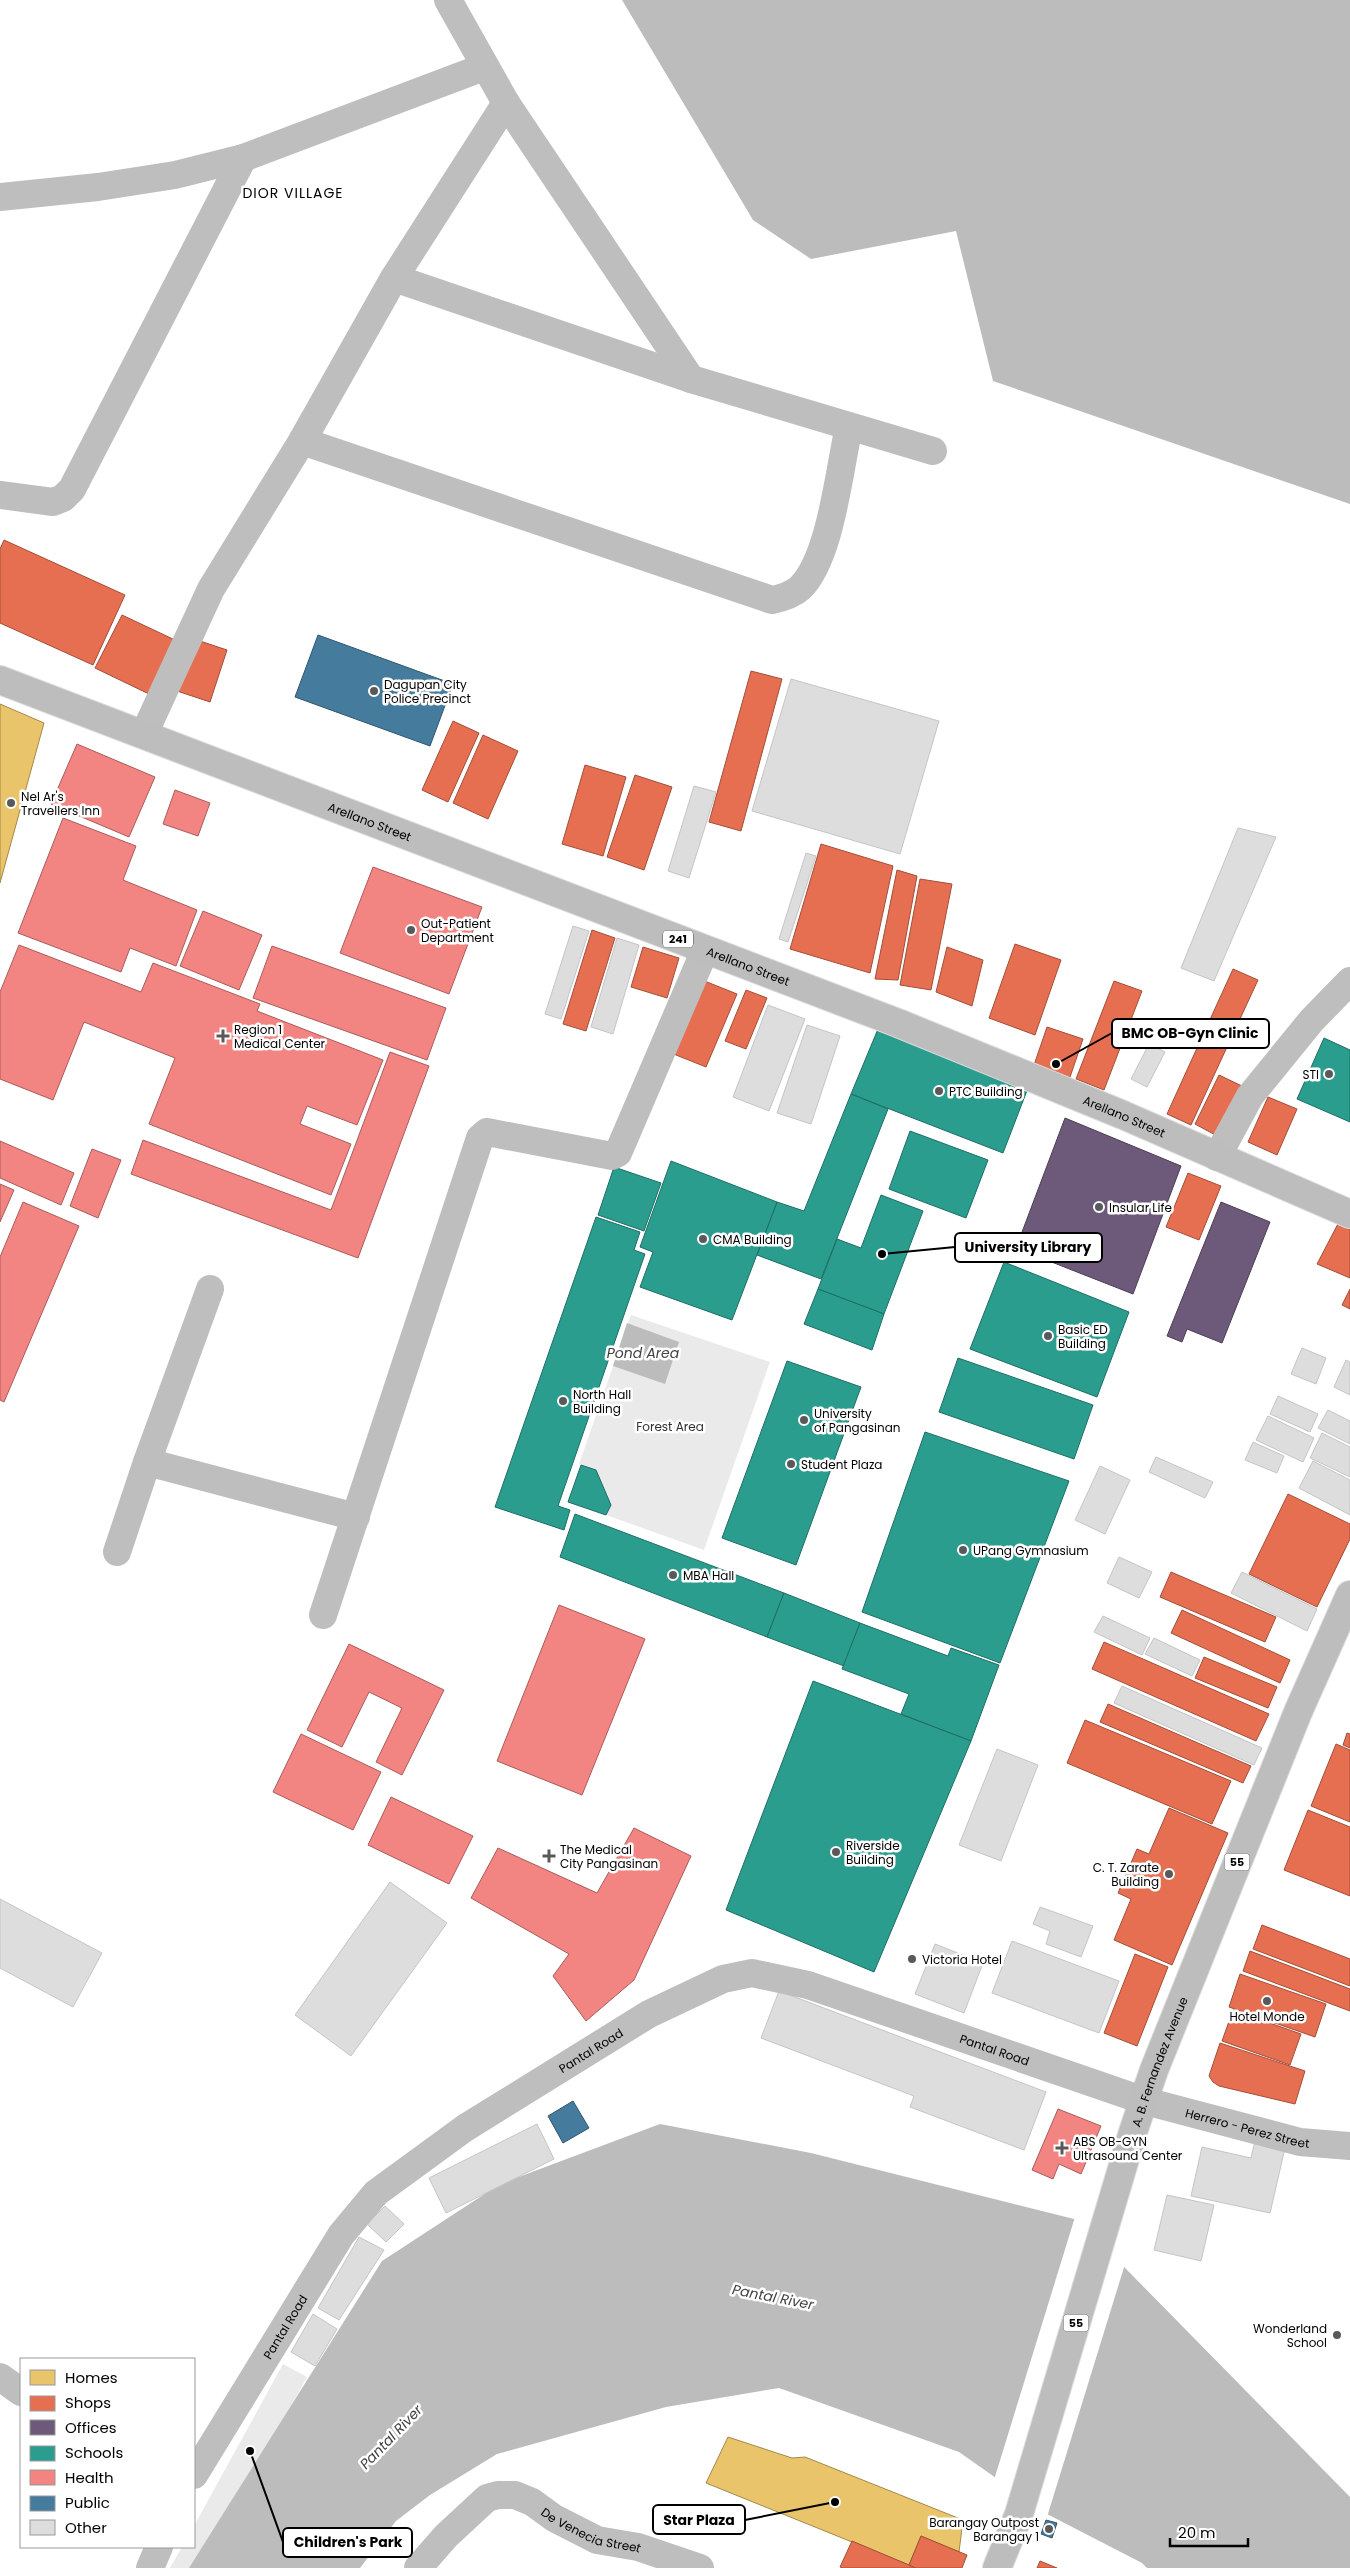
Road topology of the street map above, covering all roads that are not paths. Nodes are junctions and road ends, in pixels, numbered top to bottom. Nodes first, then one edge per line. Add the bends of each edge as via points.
1 (448, 0) edge
2 (484, 67) junction
3 (506, 104) junction
4 (243, 158) junction
5 (0, 197) edge
6 (394, 278) junction
7 (692, 379) junction
8 (849, 427) junction
9 (302, 441) junction
10 (933, 451) dead end
11 (0, 496) edge
12 (0, 681) edge
13 (144, 734) junction
14 (706, 950) junction
15 (1350, 981) edge
16 (1217, 1157) junction
17 (1350, 1214) edge
18 (210, 1288) dead end
19 (147, 1462) junction
20 (356, 1517) junction
21 (117, 1552) dead end
22 (1350, 1595) edge
23 (323, 1615) dead end
24 (1145, 2101) junction
25 (1350, 2146) edge
26 (0, 2377) edge
27 (20, 2391) edge
28 (195, 2473) edge
29 (159, 2548) edge
30 (150, 2568) edge
31 (418, 2568) edge
32 (700, 2568) edge
33 (997, 2568) edge

1 - 2 street
2 - 3 street
2 - 4 street
3 - 6 street
3 - 7 street
4 - 5 street via 165,177 98,188
4 - 11 street via 72,489 53,502
6 - 7 street
6 - 9 street
7 - 8 street
8 - 9 street via 826,539 810,576 787,597 772,600
8 - 10 street
9 - 13 street via 212,588
12 - 13 main road, Arellano Street / 241
13 - 14 main road, Arellano Street / 241
14 - 16 main road, Arellano Street / 241 via 966,1050
14 - 20 street via 618,1153 612,1156 487,1132 480,1138
15 - 16 street via 1312,1020 1250,1096
16 - 17 main road, Arellano Street / 241
18 - 19 street
19 - 20 street
19 - 21 street
20 - 23 street
22 - 24 main road, A. B. Fernandez Avenue / 55 via 1298,1712 1154,2070
24 - 25 street, Herrero - Perez Street via 1300,2142
24 - 28 street, Pantal Road via 808,1985 752,1973 723,1979 648,2014 422,2157 376,2193 341,2235
24 - 33 main road, A. B. Fernandez Avenue / 55 via 1132,2132 1018,2514
26 - 27 street
29 - 30 street
31 - 32 street, De Venecia Street via 446,2536 487,2498 498,2495 514,2495 532,2502 554,2518 597,2540 638,2547

